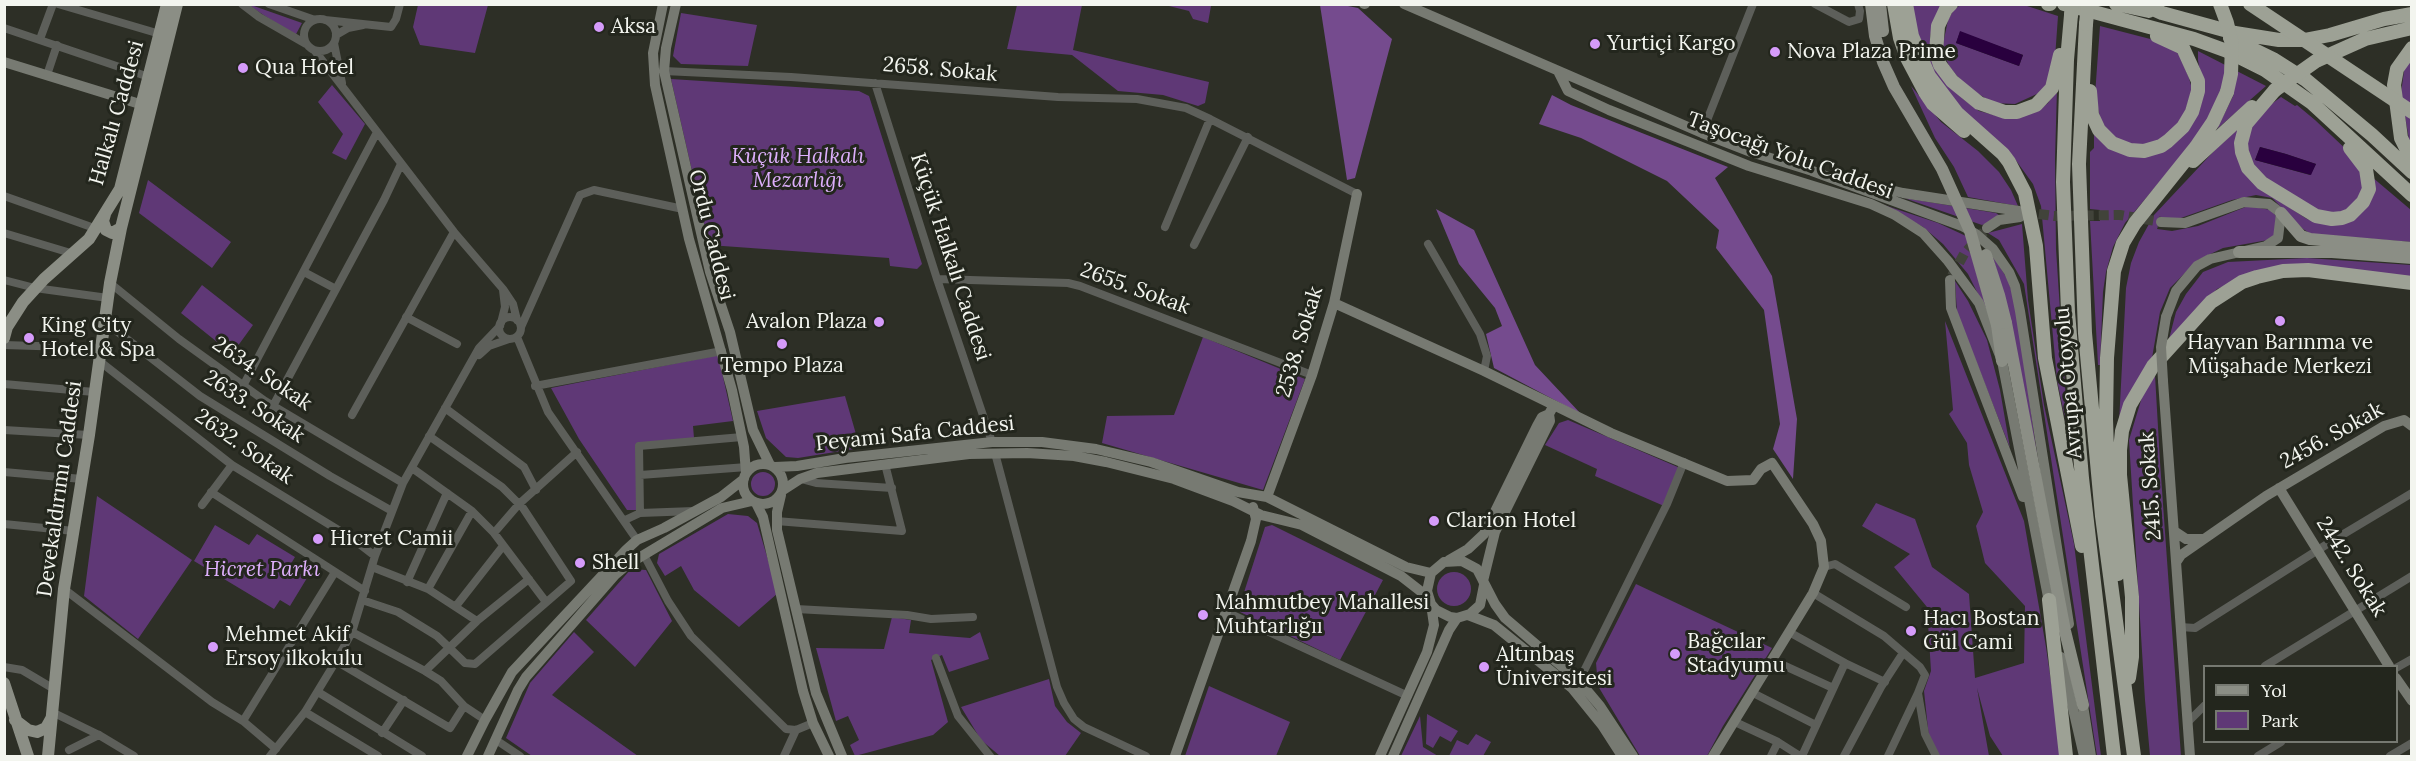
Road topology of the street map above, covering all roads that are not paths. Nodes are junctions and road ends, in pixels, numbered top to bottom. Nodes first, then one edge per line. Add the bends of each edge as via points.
1 (53, 4) edge
2 (58, 4) edge
3 (167, 4) edge
4 (177, 4) edge
5 (242, 4) edge
6 (269, 4) edge
7 (400, 4) edge
8 (663, 4) edge
9 (676, 4) edge
10 (1404, 4) edge
11 (1752, 4) edge
12 (1858, 4) edge
13 (1871, 4) edge
14 (1880, 4) edge
15 (1894, 4) edge
16 (1906, 4) edge
17 (1951, 4) edge
18 (2088, 4) edge
19 (2116, 4) edge
20 (2142, 4) edge
21 (2220, 4) edge
22 (2250, 4) edge
23 (1819, 5) edge
24 (2069, 8) edge
25 (2162, 13) junction
26 (2412, 14) edge
27 (319, 20) junction
28 (2128, 21) junction
29 (2198, 23) junction
30 (367, 24) junction
31 (2086, 24) junction
32 (4, 28) edge
33 (2412, 28) edge
34 (160, 34) junction
35 (40, 39) junction
36 (335, 39) junction
37 (306, 44) junction
38 (57, 45) junction
39 (2412, 48) edge
40 (315, 51) junction
41 (4, 62) edge
42 (664, 71) junction
43 (1558, 71) junction
44 (47, 75) junction
45 (149, 77) junction
46 (875, 83) junction
47 (342, 84) junction
48 (1589, 86) junction
49 (2275, 90) junction
50 (2300, 93) junction
51 (1584, 98) junction
52 (143, 105) junction
53 (2412, 112) edge
54 (1210, 119) junction
55 (1702, 133) junction
56 (376, 134) junction
57 (1248, 137) junction
58 (1704, 148) junction
59 (2412, 160) edge
60 (401, 164) junction
61 (1812, 171) junction
62 (2412, 172) edge
63 (2015, 176) junction
64 (1357, 195) joint
65 (2412, 195) edge
66 (4, 196) edge
67 (2153, 200) junction
68 (683, 209) junction
69 (105, 213) junction
70 (2281, 213) junction
71 (2161, 222) tunnel mouth
72 (1165, 227) dead end
73 (121, 228) junction
74 (1987, 228) tunnel mouth
75 (97, 229) junction
76 (4, 232) edge
77 (454, 232) junction
78 (1428, 244) dead end
79 (1194, 245) dead end
80 (2412, 248) edge
81 (2239, 252) junction
82 (74, 254) junction
83 (2412, 258) edge
84 (304, 272) junction
85 (937, 279) junction
86 (4, 280) edge
87 (1950, 280) tunnel mouth
88 (110, 283) junction
89 (2412, 283) edge
90 (35, 288) junction
91 (336, 289) junction
92 (503, 289) junction
93 (108, 298) junction
94 (1334, 303) junction
95 (406, 317) junction
96 (105, 322) junction
97 (519, 324) junction
98 (2001, 324) junction
99 (501, 325) junction
100 (5, 331) edge
101 (513, 338) junction
102 (457, 344) dead end
103 (4, 345) edge
104 (722, 351) junction
105 (99, 354) junction
106 (2002, 361) junction
107 (467, 371) junction
108 (1485, 371) junction
109 (1312, 375) junction
110 (4, 384) edge
111 (243, 386) junction
112 (536, 386) junction
113 (94, 392) junction
114 (273, 406) junction
115 (445, 408) junction
116 (1552, 409) junction
117 (352, 415) dead end
118 (2408, 423) edge
119 (4, 430) edge
120 (89, 435) junction
121 (429, 436) junction
122 (742, 437) junction
123 (994, 447) junction
124 (577, 452) junction
125 (1684, 462) junction
126 (885, 464) junction
127 (232, 465) junction
128 (772, 466) junction
129 (412, 468) junction
130 (4, 472) edge
131 (746, 473) junction
132 (640, 475) junction
133 (82, 479) junction
134 (800, 479) junction
135 (403, 483) junction
136 (892, 488) junction
137 (2279, 488) junction
138 (536, 490) junction
139 (211, 492) junction
140 (782, 492) junction
141 (447, 493) junction
142 (2412, 493) edge
143 (1266, 498) junction
144 (754, 502) junction
145 (519, 504) junction
146 (202, 505) dead end
147 (392, 511) junction
148 (472, 511) junction
149 (698, 511) junction
150 (640, 513) junction
151 (2031, 515) junction
152 (1262, 516) junction
153 (625, 520) junction
154 (776, 521) junction
155 (4, 524) edge
156 (74, 531) junction
157 (2174, 531) junction
158 (494, 533) junction
159 (2204, 539) junction
160 (638, 540) junction
161 (503, 546) junction
162 (2317, 550) junction
163 (646, 553) junction
164 (375, 556) junction
165 (2176, 561) junction
166 (1444, 562) junction
167 (372, 567) junction
168 (1824, 567) junction
169 (335, 572) junction
170 (1431, 573) junction
171 (2412, 576) edge
172 (529, 579) junction
173 (407, 582) junction
174 (1484, 583) junction
175 (64, 589) junction
176 (428, 589) junction
177 (1813, 593) junction
178 (363, 595) junction
179 (1430, 600) junction
180 (2049, 600) junction
181 (546, 602) junction
182 (456, 606) junction
183 (1906, 607) dead end
184 (796, 609) junction
185 (2354, 610) junction
186 (1226, 612) junction
187 (2116, 612) junction
188 (1462, 616) junction
189 (973, 617) dead end
190 (477, 621) junction
191 (2180, 627) junction
192 (352, 632) junction
193 (1789, 632) junction
194 (449, 647) junction
195 (1903, 653) junction
196 (2103, 657) junction
197 (936, 658) dead end
198 (2412, 659) edge
199 (1772, 660) junction
200 (336, 661) junction
201 (1845, 663) junction
202 (2267, 665) edge
203 (2388, 665) edge
204 (4, 667) edge
205 (2398, 667) edge
206 (425, 671) junction
207 (2398, 680) edge
208 (1885, 682) junction
209 (4, 683) edge
210 (1576, 684) junction
211 (1833, 688) junction
212 (54, 689) junction
213 (2127, 691) junction
214 (318, 692) junction
215 (1754, 693) junction
216 (1918, 693) junction
217 (1408, 696) junction
218 (405, 700) junction
219 (2412, 701) edge
220 (2083, 705) junction
221 (464, 706) junction
222 (2203, 708) edge
223 (10, 710) edge
224 (305, 711) junction
225 (52, 714) junction
226 (484, 720) junction
227 (243, 721) junction
228 (1736, 722) junction
229 (2188, 722) junction
230 (813, 723) junction
231 (1816, 725) junction
232 (796, 730) junction
233 (382, 733) junction
234 (99, 735) junction
235 (496, 740) junction
236 (1778, 742) junction
237 (2279, 743) edge
238 (2412, 743) edge
239 (276, 749) junction
240 (69, 750) dead end
241 (2066, 755) edge
242 (28, 756) edge
243 (48, 756) edge
244 (133, 756) edge
245 (270, 756) edge
246 (378, 756) edge
247 (422, 756) edge
248 (467, 756) edge
249 (488, 756) edge
250 (520, 756) edge
251 (784, 756) edge
252 (829, 756) edge
253 (842, 756) edge
254 (990, 756) edge
255 (1146, 756) edge
256 (1175, 756) edge
257 (1380, 756) edge
258 (1393, 756) edge
259 (1622, 756) edge
260 (1633, 756) edge
261 (1713, 756) edge
262 (1771, 756) edge
263 (1801, 756) edge
264 (1844, 756) edge
265 (1888, 756) edge
266 (1936, 756) edge
267 (2084, 756) edge
268 (2091, 756) edge
269 (2114, 756) edge
270 (2134, 756) edge
271 (2190, 756) edge
272 (2258, 756) edge
273 (2390, 756) edge

1 - 35 street
2 - 34 street
3 - 34 main road, Halkalı Caddesi
4 - 73 main road, Halkalı Caddesi
5 - 37 street
6 - 27 street
7 - 30 street via 391,27
8 - 68 main road, Ordu Caddesi via 653,53 653,75
9 - 42 main road, Ordu Caddesi
10 - 43 main road, Taşocağı Yolu Caddesi
11 - 55 street
12 - 23 street via 1858,19 1850,22
13 - 98 main road, bridge via 1883,62 1963,215
14 - 98 main road, bridge via 1892,65 1971,214 1994,278
15 - 63 highway via 1907,58 1930,100
16 - 63 highway via 1923,64 1947,101 2003,154
17 - 24 highway via 1936,35 1940,65 1968,97 2005,112 2036,105 2052,87
18 - 31 highway, Avrupa Otoyolu, bridge
19 - 25 highway
20 - 25 highway
21 - 67 highway, bridge via 2232,44 2227,92 2209,128
22 - 53 highway, bridge
24 - 28 highway
24 - 196 highway, Avrupa Otoyolu via 2064,150 2067,285 2081,466
25 - 29 highway
26 - 29 highway via 2291,41 2254,37
27 - 30 street
27 - 36 street via 332,25
27 - 37 street via 304,30
28 - 31 highway via 2183,48 2198,81 2195,103 2183,127 2161,146 2144,151 2112,143 2095,123
28 - 50 highway via 2227,51
29 - 62 highway via 2254,48 2298,75
30 - 36 street via 348,28
31 - 187 highway, Avrupa Otoyolu via 2079,164 2083,294 2102,516
32 - 35 street
33 - 49 highway, bridge via 2364,39 2316,61
34 - 45 main road, Halkalı Caddesi
35 - 38 street
36 - 40 street via 328,49
36 - 47 street
37 - 40 street
38 - 44 street
38 - 45 street
39 - 59 highway via 2401,61 2394,85 2401,138
40 - 47 street
41 - 44 main road
42 - 46 street, 2658. Sokak
42 - 128 main road, Ordu Caddesi via 710,272 753,430
43 - 48 main road, Taşocağı Yolu Caddesi
43 - 51 main road, Taşocağı Yolu Caddesi via 1568,91
44 - 52 main road
45 - 52 main road, Halkalı Caddesi
46 - 54 street, 2658. Sokak via 1137,99 1175,105
46 - 85 street, Küçük Halkalı Caddesi
47 - 56 street
48 - 51 main road
48 - 55 main road, Taşocağı Yolu Caddesi
49 - 50 highway via 2246,124 2242,153 2248,168 2262,183 2306,211 2325,218 2342,218 2363,202 2369,183 2366,169
49 - 67 highway via 2221,134
50 - 65 highway
51 - 58 main road, Taşocağı Yolu Caddesi
52 - 69 main road, Halkalı Caddesi via 120,189
54 - 57 street, 2658. Sokak
54 - 72 street
55 - 58 main road
55 - 61 main road, Taşocağı Yolu Caddesi
56 - 60 street
56 - 84 street
57 - 64 street, 2658. Sokak
57 - 79 street
58 - 106 main road, Taşocağı Yolu Caddesi via 1871,204 1923,233 1979,303
60 - 77 street
60 - 91 street
61 - 74 main road, Taşocağı Yolu Caddesi via 2020,214
61 - 220 main road via 1962,226 1993,249 2009,272 2020,311
63 - 196 highway via 2030,208 2049,381
64 - 94 main road, 2538. Sokak
66 - 75 street
67 - 187 highway via 2123,243 2110,296 2106,419 2117,554
68 - 97 street via 594,190 580,195
68 - 104 main road, Ordu Caddesi
69 - 73 main road via 106,230 112,233
69 - 75 main road, Halkalı Caddesi
70 - 71 main road via 2270,204 2244,202 2185,223
70 - 80 main road via 2301,236 2310,239
70 - 81 main road, 2415. Sokak via 2278,238 2266,246
73 - 88 main road, Devekaldırımı Caddesi
75 - 82 main road, Halkalı Caddesi
76 - 82 street
77 - 92 street
77 - 95 street
78 - 108 street via 1480,334 1487,356
81 - 83 main road via 2332,252
81 - 157 main road, 2415. Sokak, bridge via 2210,259 2197,267 2176,291 2166,316 2161,346
82 - 90 main road, Halkalı Caddesi
84 - 91 street
84 - 111 street
85 - 109 street, 2655. Sokak via 1080,286
85 - 123 street, Küçük Halkalı Caddesi
86 - 90 street
87 - 151 main road via 1951,308
88 - 93 main road, Devekaldırımı Caddesi
88 - 111 street, 2634. Sokak
89 - 213 highway via 2308,270 2257,277 2211,302 2145,378 2125,418 2120,450 2132,608
90 - 93 street
90 - 100 main road, Halkalı Caddesi
91 - 114 street
92 - 97 street
92 - 99 street
93 - 96 main road, Devekaldırımı Caddesi
94 - 108 main road
94 - 109 main road, 2538. Sokak
95 - 102 street
95 - 117 street
96 - 105 main road, Devekaldırımı Caddesi
96 - 147 street, 2633. Sokak via 200,396
97 - 99 street via 510,318
97 - 101 street
98 - 106 main road
98 - 220 main road
99 - 101 street via 501,333
99 - 107 street via 479,348
101 - 107 street via 483,350
101 - 112 street
103 - 105 street
104 - 112 street
104 - 122 main road, Ordu Caddesi
105 - 113 main road, Devekaldırımı Caddesi
105 - 127 street, 2632. Sokak
106 - 151 main road, Taşocağı Yolu Caddesi
107 - 115 street
108 - 116 main road
109 - 143 main road, 2538. Sokak
110 - 113 street
111 - 114 street, 2634. Sokak
112 - 124 street via 548,412
113 - 120 main road, Devekaldırımı Caddesi
114 - 135 street, 2634. Sokak
115 - 121 street
115 - 138 street via 524,467
116 - 125 main road
116 - 166 main road via 1537,426 1484,534 1468,549
116 - 174 main road via 1550,421 1491,543
118 - 137 main road, 2456. Sokak via 2384,426
119 - 120 street
120 - 133 main road, Devekaldırımı Caddesi
121 - 129 street
121 - 145 street
122 - 131 main road, Ordu Caddesi
122 - 132 street via 639,446
123 - 126 main road, Peyami Safa Caddesi
123 - 128 main road, Peyami Safa Caddesi
123 - 143 main road, Peyami Safa Caddesi via 1042,442 1107,451
123 - 152 main road, Peyami Safa Caddesi via 1074,456 1144,470 1221,496
123 - 255 street, Küçük Halkalı Caddesi via 1057,687 1068,712 1084,727
124 - 138 street
124 - 153 street
125 - 168 main road via 1727,481 1740,482 1753,480 1772,463 1813,524 1821,541
125 - 210 street via 1667,504
126 - 134 main road, Peyami Safa Caddesi
126 - 136 street
127 - 139 street
127 - 164 street, 2632. Sokak
128 - 131 main road via 757,465
128 - 140 main road via 783,477
129 - 135 street
129 - 141 street
130 - 133 street
131 - 132 street
131 - 144 main road via 744,491
131 - 149 main road via 721,497
132 - 150 street
133 - 156 main road, Devekaldırımı Caddesi
134 - 136 street
134 - 140 main road, Peyami Safa Caddesi
135 - 147 street
136 - 154 street via 902,531
137 - 159 main road, 2456. Sokak
137 - 162 main road, 2442. Sokak
138 - 145 street
139 - 146 street
139 - 169 street
140 - 144 main road via 770,503
140 - 154 main road
141 - 148 street
141 - 173 street
142 - 162 street
143 - 152 main road via 1273,508
143 - 152 main road via 1253,503
143 - 170 main road, Peyami Safa Caddesi via 1406,567
144 - 163 main road via 722,508
144 - 230 main road via 763,517
145 - 158 street
145 - 181 street via 571,580
147 - 164 street
148 - 158 street
148 - 176 street
149 - 150 street
149 - 160 main road
150 - 153 street
151 - 180 main road
152 - 179 main road, Peyami Safa Caddesi via 1302,525 1351,549 1401,576
152 - 186 main road
153 - 160 street
154 - 184 main road
155 - 156 street
156 - 175 main road, Devekaldırımı Caddesi
157 - 159 main road via 2186,539
157 - 165 main road, 2415. Sokak
158 - 161 street
159 - 165 main road, 2456. Sokak
160 - 163 main road via 648,545
160 - 226 main road via 512,672
161 - 172 street
161 - 182 street
162 - 185 main road, 2442. Sokak
162 - 191 street via 2195,628
163 - 232 street via 668,601 691,636 786,729
163 - 235 main road via 615,575 526,677
164 - 167 street
165 - 191 main road, 2415. Sokak
166 - 170 main road
166 - 174 main road via 1470,564
167 - 173 street
167 - 178 street
168 - 177 main road
168 - 183 street via 1835,564
169 - 178 street
169 - 227 street
170 - 179 main road via 1427,585
171 - 185 street
172 - 181 street
172 - 190 street
173 - 176 street
174 - 188 main road via 1480,605
174 - 210 main road via 1505,618
175 - 212 main road, Devekaldırımı Caddesi
175 - 227 street via 212,702
176 - 182 street
177 - 193 main road
177 - 195 street via 1884,636
178 - 192 street
178 - 194 street via 398,612
179 - 188 main road via 1442,615
179 - 217 main road via 1434,625 1431,642
180 - 241 highway
180 - 267 main road
181 - 194 street via 475,663 465,663
182 - 190 street
184 - 189 street via 908,615 931,620
184 - 253 main road via 816,693
185 - 202 street
185 - 203 main road, 2442. Sokak
186 - 217 street
186 - 256 main road
187 - 213 highway, Avrupa Otoyolu
188 - 210 main road via 1494,625
188 - 258 main road via 1449,630
190 - 194 street
191 - 229 main road, 2415. Sokak
192 - 200 street
192 - 206 street
193 - 199 main road
193 - 201 street
194 - 206 street
195 - 208 street
195 - 216 street via 1924,671
196 - 269 highway, Avrupa Otoyolu
197 - 254 street via 958,716
198 - 205 street
199 - 211 street
199 - 215 main road
200 - 214 street
200 - 218 street
201 - 208 street
201 - 211 street
204 - 212 street via 22,670
206 - 221 street via 441,681
207 - 219 main road
208 - 264 street
209 - 223 main road
210 - 259 main road
210 - 260 main road via 1600,706
211 - 231 street
212 - 225 main road, Devekaldırımı Caddesi
213 - 270 highway, Avrupa Otoyolu
214 - 224 street
214 - 233 street
215 - 228 main road
215 - 231 street
216 - 265 street
216 - 266 street via 1925,734
217 - 257 main road
218 - 221 street via 450,728
218 - 233 street
220 - 268 main road
221 - 226 street
222 - 229 street
223 - 225 main road via 28,729 38,732 46,728
223 - 242 main road
224 - 239 street
224 - 246 street
225 - 234 street
225 - 243 main road, Devekaldırımı Caddesi
226 - 248 main road
227 - 239 street
228 - 236 street
228 - 261 main road
229 - 271 main road, 2415. Sokak
230 - 232 street
230 - 252 main road
231 - 263 street
232 - 251 street
233 - 247 street
234 - 240 street
234 - 244 street
235 - 249 main road
235 - 250 street
236 - 262 street
236 - 263 street
237 - 272 street
238 - 273 street
239 - 245 street

